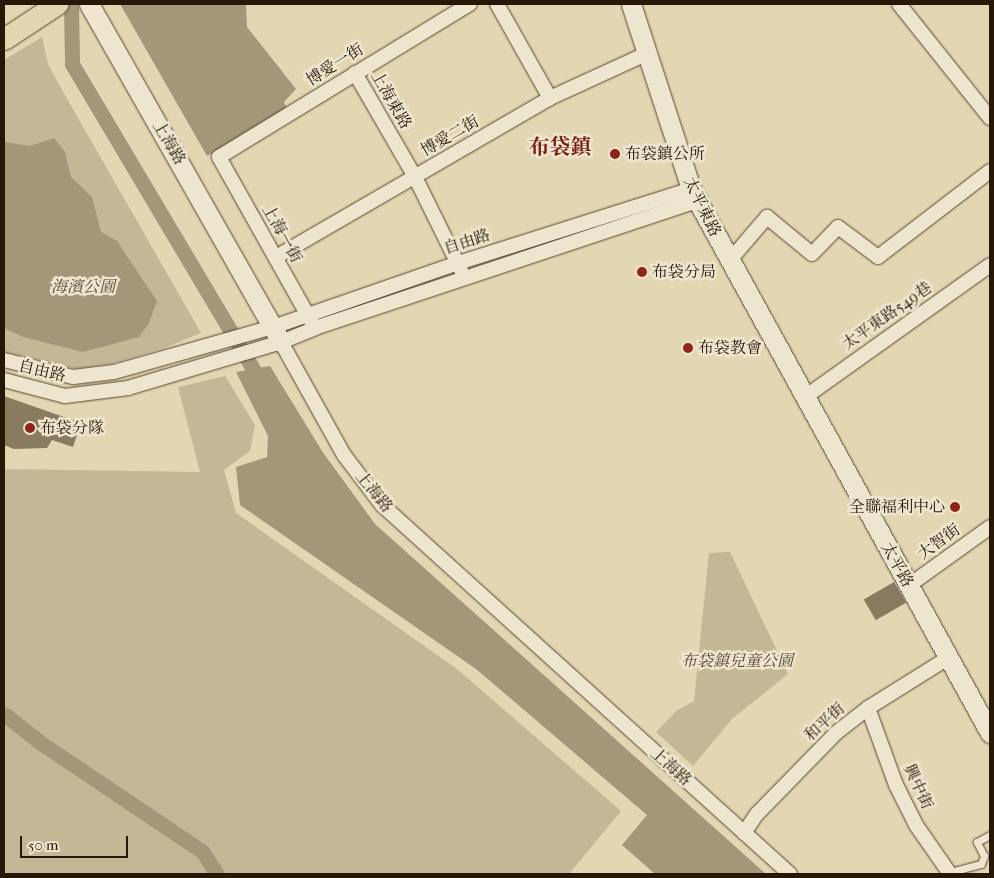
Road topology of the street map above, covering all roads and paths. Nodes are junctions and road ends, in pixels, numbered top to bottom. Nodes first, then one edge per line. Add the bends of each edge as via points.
1 (57, 4) edge
2 (89, 4) edge
3 (470, 4) edge
4 (496, 4) edge
5 (631, 4) edge
6 (898, 4) edge
7 (4, 38) edge
8 (646, 54) junction
9 (355, 73) junction
10 (550, 98) junction
11 (990, 118) edge
12 (219, 157) joint
13 (990, 171) edge
14 (415, 177) junction
15 (694, 195) junction
16 (730, 260) junction
17 (279, 263) junction
18 (458, 263) junction
19 (990, 265) edge
20 (464, 277) junction
21 (307, 314) junction
22 (315, 328) junction
23 (269, 337) junction
24 (4, 360) edge
25 (4, 380) edge
26 (805, 397) junction
27 (990, 527) edge
28 (908, 586) junction
29 (948, 658) junction
30 (868, 708) junction
31 (990, 733) edge
32 (744, 833) junction
33 (990, 835) edge
34 (790, 874) edge
35 (947, 874) edge

1 - 7 main road
2 - 23 main road, 上海路
3 - 9 street, 博愛一街
4 - 10 street
5 - 8 main road, 太平東路
6 - 11 street
8 - 10 street, 博愛二街
8 - 15 main road, 太平東路
9 - 12 street, 博愛一街
9 - 14 street, 上海東路
10 - 14 street, 博愛二街
12 - 17 street, 上海一街
13 - 16 street via 878,257 838,227 812,254 767,217
14 - 17 street, 博愛二街
14 - 18 street, 上海東路
15 - 16 main road, 太平東路
15 - 18 street, 自由路
15 - 20 street, 自由路
16 - 26 main road, 太平東路
17 - 21 street, 上海一街
18 - 20 street, 上海東路
18 - 21 street, 自由路
19 - 26 street, 太平東路549巷
20 - 22 street, 自由路
21 - 22 street, 上海一街
21 - 23 street, 自由路
22 - 23 street, 自由路
23 - 24 street, 自由路 via 212,345 114,372 73,377
23 - 25 street, 自由路 via 218,361 128,388 65,396
23 - 32 street, 上海路 via 344,455 382,505
26 - 28 main road, 太平路
27 - 28 street, 大智街
28 - 29 main road, 太平路
29 - 30 street, 和平街
29 - 31 main road, 太平路
30 - 32 street, 和平街 via 836,732 757,814
30 - 35 street, 興中街 via 896,785 916,825
32 - 34 street, 上海路
33 - 35 lane via 977,842 984,856 981,864

